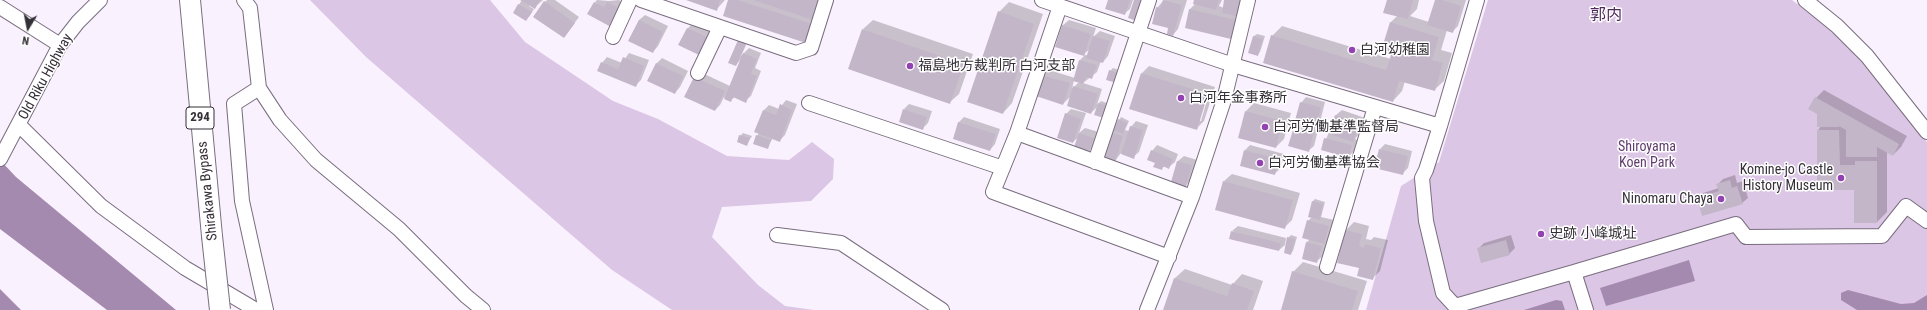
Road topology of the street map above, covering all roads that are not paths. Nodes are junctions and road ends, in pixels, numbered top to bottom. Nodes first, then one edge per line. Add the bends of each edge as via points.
1 (100, 0) edge
2 (190, 0) edge
3 (244, 0) edge
4 (630, 0) edge
5 (641, 0) edge
6 (826, 0) edge
7 (1042, 0) edge
8 (1149, 0) edge
9 (1248, 0) edge
10 (1477, 0) edge
11 (1805, 0) edge
12 (1060, 6) junction
13 (0, 7) edge
14 (720, 27) junction
15 (1138, 34) junction
16 (612, 37) dead end
17 (60, 45) junction
18 (1233, 65) junction
19 (698, 73) dead end
20 (259, 88) junction
21 (809, 103) dead end
22 (1375, 107) junction
23 (1440, 126) junction
24 (17, 127) junction
25 (1927, 132) edge
26 (1017, 133) junction
27 (0, 160) edge
28 (1095, 162) junction
29 (1003, 168) junction
30 (1192, 197) junction
31 (1927, 221) edge
32 (777, 235) dead end
33 (1169, 257) junction
34 (1327, 267) dead end
35 (1574, 272) junction
36 (220, 310) edge
37 (256, 310) edge
38 (266, 310) edge
39 (483, 310) edge
40 (942, 310) edge
41 (1147, 310) edge
42 (1586, 310) edge

1 - 17 street, Old Riku Highway
2 - 36 highway, Shirakawa Bypass / 294, bridge
3 - 20 street via 250,8
4 - 16 street
5 - 14 street
6 - 14 street via 811,48 796,53
7 - 12 street
8 - 15 street
9 - 18 street
10 - 23 street
11 - 25 street via 1837,26 1867,56
12 - 15 street
12 - 26 street
13 - 17 street
14 - 19 street
15 - 18 street
15 - 28 street
17 - 24 street, Old Riku Highway
18 - 22 street
18 - 30 street
20 - 38 street via 234,104 242,201
20 - 39 street via 280,120 316,160 399,229
21 - 29 street
22 - 23 street
22 - 34 street
23 - 35 street via 1422,178 1426,221 1443,294 1455,306
24 - 27 street, Old Riku Highway
24 - 37 street via 101,206 185,268
26 - 28 street
26 - 29 street
28 - 30 street
29 - 33 street via 993,192
30 - 33 street
31 - 35 street via 1906,206 1882,236 1746,237 1736,224
32 - 40 street via 841,243
33 - 41 street
35 - 42 street

